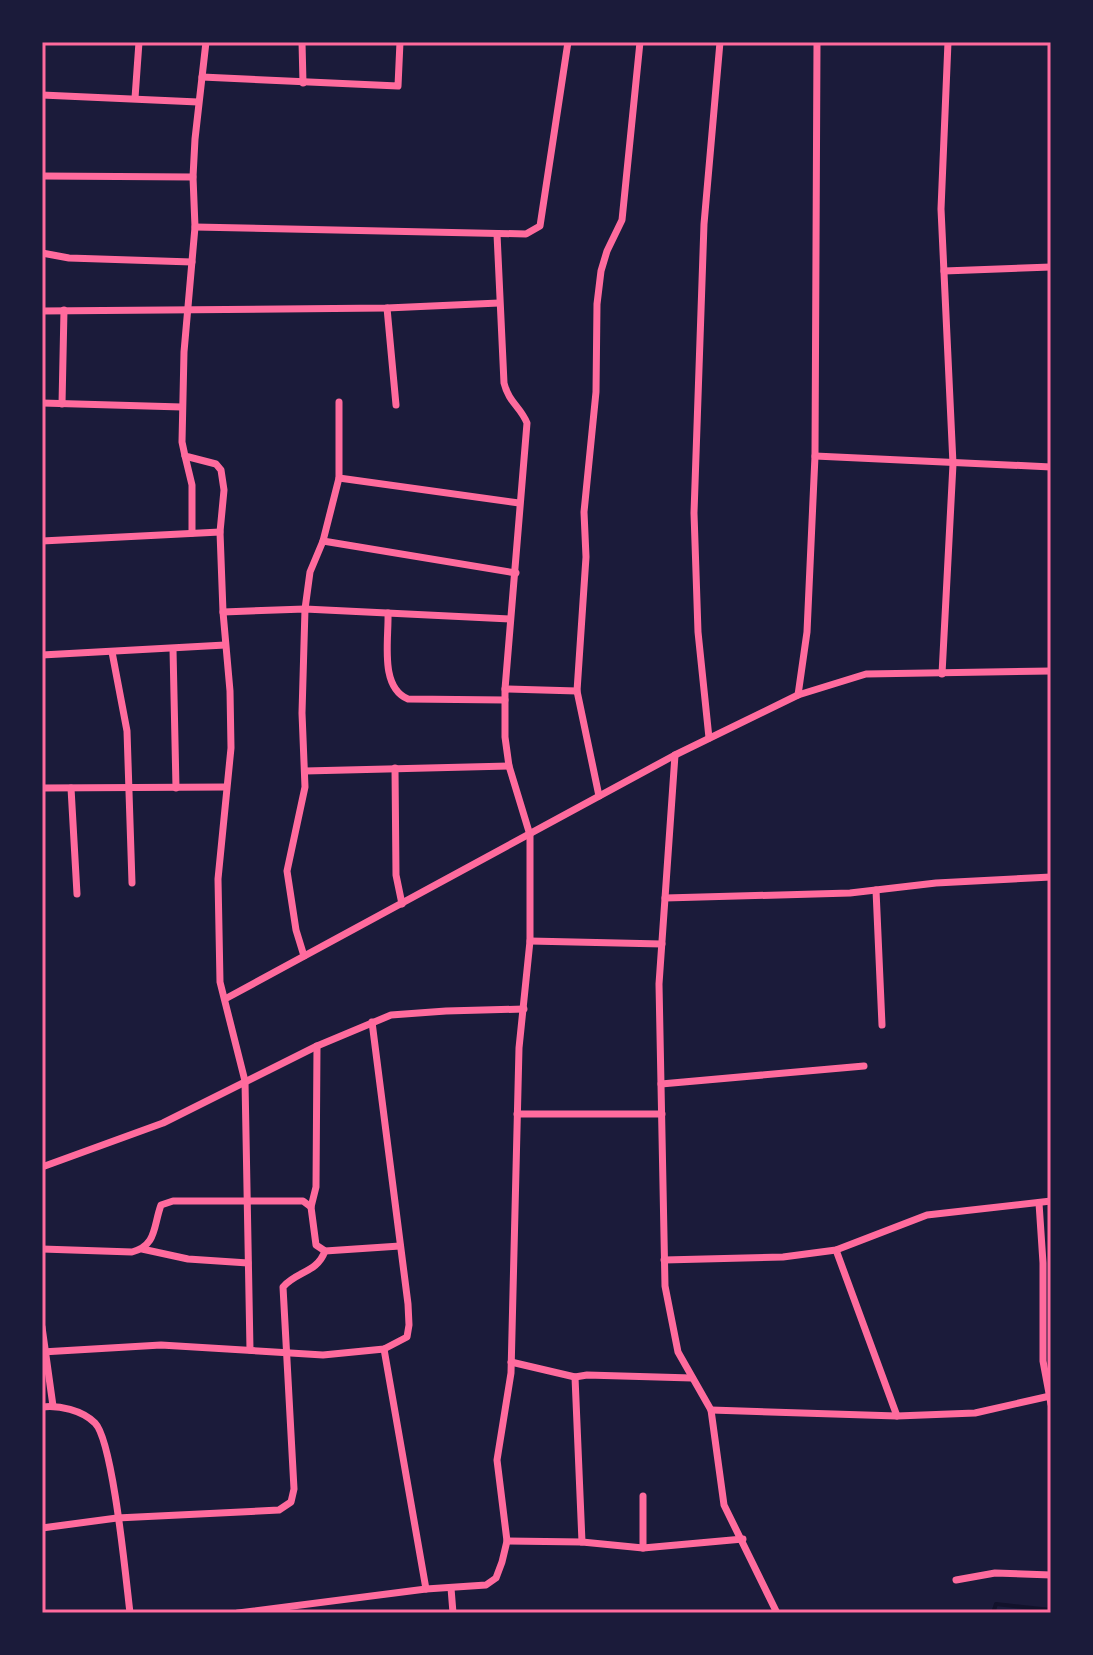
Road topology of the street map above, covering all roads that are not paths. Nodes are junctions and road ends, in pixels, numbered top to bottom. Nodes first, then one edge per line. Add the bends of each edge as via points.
1 (139, 42) edge
2 (206, 42) edge
3 (302, 42) edge
4 (400, 42) edge
5 (568, 42) edge
6 (640, 42) edge
7 (720, 42) edge
8 (817, 42) edge
9 (948, 42) edge
10 (202, 77) junction
11 (303, 83) junction
12 (42, 95) edge
13 (135, 98) junction
14 (198, 102) junction
15 (42, 176) edge
16 (193, 177) junction
17 (195, 227) junction
18 (497, 234) junction
19 (42, 253) edge
20 (192, 262) junction
21 (1051, 267) edge
22 (944, 271) junction
23 (499, 303) junction
24 (387, 308) junction
25 (188, 309) junction
26 (64, 310) junction
27 (42, 311) edge
28 (339, 402) dead end
29 (42, 403) edge
30 (62, 404) junction
31 (396, 405) dead end
32 (182, 407) junction
33 (185, 456) junction
34 (815, 456) junction
35 (953, 464) junction
36 (1051, 467) edge
37 (339, 478) junction
38 (519, 503) junction
39 (220, 532) junction
40 (192, 533) junction
41 (42, 541) edge
42 (323, 541) junction
43 (516, 573) junction
44 (305, 609) junction
45 (223, 612) junction
46 (388, 613) junction
47 (510, 619) junction
48 (225, 645) junction
49 (173, 649) junction
50 (112, 652) junction
51 (42, 655) edge
52 (1051, 671) edge
53 (942, 674) junction
54 (505, 689) junction
55 (577, 691) junction
56 (798, 695) junction
57 (505, 700) junction
58 (709, 738) junction
59 (675, 755) junction
60 (509, 766) junction
61 (395, 768) junction
62 (305, 771) junction
63 (226, 787) junction
64 (42, 788) edge
65 (71, 788) junction
66 (128, 788) junction
67 (176, 788) junction
68 (599, 796) junction
69 (530, 835) junction
70 (1051, 877) edge
71 (132, 883) dead end
72 (876, 890) junction
73 (77, 894) dead end
74 (665, 898) junction
75 (402, 904) junction
76 (530, 941) junction
77 (662, 944) junction
78 (304, 956) junction
79 (225, 999) junction
80 (524, 1009) junction
81 (372, 1022) junction
82 (882, 1025) dead end
83 (317, 1046) junction
84 (864, 1066) dead end
85 (245, 1081) junction
86 (661, 1084) junction
87 (517, 1114) junction
88 (662, 1114) junction
89 (42, 1167) edge
90 (1051, 1201) edge
91 (247, 1203) junction
92 (1039, 1203) junction
93 (311, 1207) junction
94 (400, 1246) junction
95 (42, 1249) edge
96 (142, 1249) junction
97 (836, 1250) junction
98 (325, 1251) junction
99 (664, 1260) junction
100 (248, 1263) junction
101 (42, 1327) edge
102 (384, 1349) junction
103 (250, 1350) junction
104 (285, 1351) junction
105 (44, 1352) edge
106 (511, 1362) junction
107 (575, 1377) junction
108 (692, 1378) junction
109 (1050, 1400) edge
110 (53, 1406) junction
111 (42, 1407) edge
112 (711, 1410) junction
113 (897, 1416) junction
114 (643, 1496) dead end
115 (117, 1518) junction
116 (42, 1528) edge
117 (743, 1539) junction
118 (507, 1541) junction
119 (582, 1542) junction
120 (643, 1548) junction
121 (1051, 1575) edge
122 (956, 1580) dead end
123 (451, 1588) junction
124 (426, 1589) junction
125 (130, 1613) edge
126 (238, 1613) edge
127 (453, 1613) edge
128 (777, 1613) edge

1 - 13 street
2 - 10 street
3 - 11 street
4 - 11 street via 398,86
5 - 18 street via 540,226 526,234
6 - 55 street via 622,220 607,251 597,304
7 - 58 street via 704,224 694,513
8 - 34 street
9 - 22 street via 941,209
10 - 11 street
10 - 14 street
12 - 13 street
13 - 14 street
14 - 16 street
15 - 16 street
16 - 17 street
17 - 18 street
17 - 20 street
18 - 23 street
19 - 20 street
20 - 25 street
21 - 22 street
22 - 35 street
23 - 24 street
23 - 38 street via 507,398 527,423
24 - 25 street
24 - 31 street
25 - 26 street
25 - 32 street
26 - 27 street
26 - 30 street
28 - 37 street
29 - 30 street
30 - 32 street
32 - 33 street
33 - 39 street via 221,470
33 - 40 street via 192,485
34 - 35 street
34 - 56 street via 807,632
35 - 36 street
35 - 53 street
37 - 38 street
37 - 42 street
38 - 43 street
39 - 40 street
39 - 45 street
40 - 41 street
42 - 43 street
42 - 44 street via 310,572
43 - 47 street
44 - 45 street
44 - 46 street
44 - 62 street
45 - 48 street
46 - 47 street
46 - 57 street via 389,675 399,696
47 - 54 street
48 - 49 street
48 - 63 street via 231,734
49 - 50 street
49 - 67 street
50 - 51 street
50 - 66 street via 127,731
52 - 53 street
53 - 56 street via 866,674
54 - 55 street
54 - 57 street
55 - 68 street
56 - 58 street
57 - 60 street
58 - 59 street
59 - 68 street
59 - 74 street
60 - 61 street
60 - 69 street
61 - 62 street
61 - 75 street via 396,875
62 - 78 street via 287,871
63 - 67 street
63 - 79 street via 218,879 220,982
64 - 65 street
65 - 66 street
65 - 73 street
66 - 67 street
66 - 71 street
68 - 69 street
69 - 75 street
69 - 76 street
70 - 72 street
72 - 74 street
72 - 82 street
74 - 77 street
75 - 78 street
76 - 77 street
76 - 80 street
77 - 86 street
78 - 79 street
79 - 85 street
80 - 81 street via 391,1015
80 - 87 street
81 - 83 street
81 - 94 street
83 - 85 street
83 - 93 street via 316,1187
84 - 86 street
85 - 89 street via 163,1123
85 - 91 street
86 - 88 street
87 - 88 street
87 - 106 street
88 - 99 street
90 - 92 street
91 - 93 street via 303,1201
91 - 96 street via 161,1205 151,1242
91 - 100 street
92 - 97 street via 927,1215
92 - 109 street via 1043,1361
93 - 98 street via 316,1245
94 - 98 street
94 - 102 street via 409,1325 407,1337
95 - 96 street
96 - 100 street
97 - 99 street
97 - 113 street
98 - 104 street via 314,1269 283,1287
99 - 108 street via 678,1352
100 - 103 street
101 - 105 street
102 - 104 street via 323,1355
102 - 124 street
103 - 104 street
103 - 105 street via 161,1345
104 - 115 street via 291,1502 279,1510
105 - 110 street
106 - 107 street
106 - 118 street via 497,1460
107 - 108 street
107 - 119 street
108 - 112 street
109 - 113 street via 975,1413
110 - 111 street
110 - 115 street via 76,1411 96,1424 107,1453
112 - 113 street
112 - 117 street via 724,1505
114 - 120 street
115 - 116 street
115 - 125 street
117 - 120 street
117 - 128 street
118 - 119 street
118 - 123 street via 496,1578 486,1585
119 - 120 street
121 - 122 street via 995,1573
123 - 124 street
123 - 127 street
124 - 126 street

